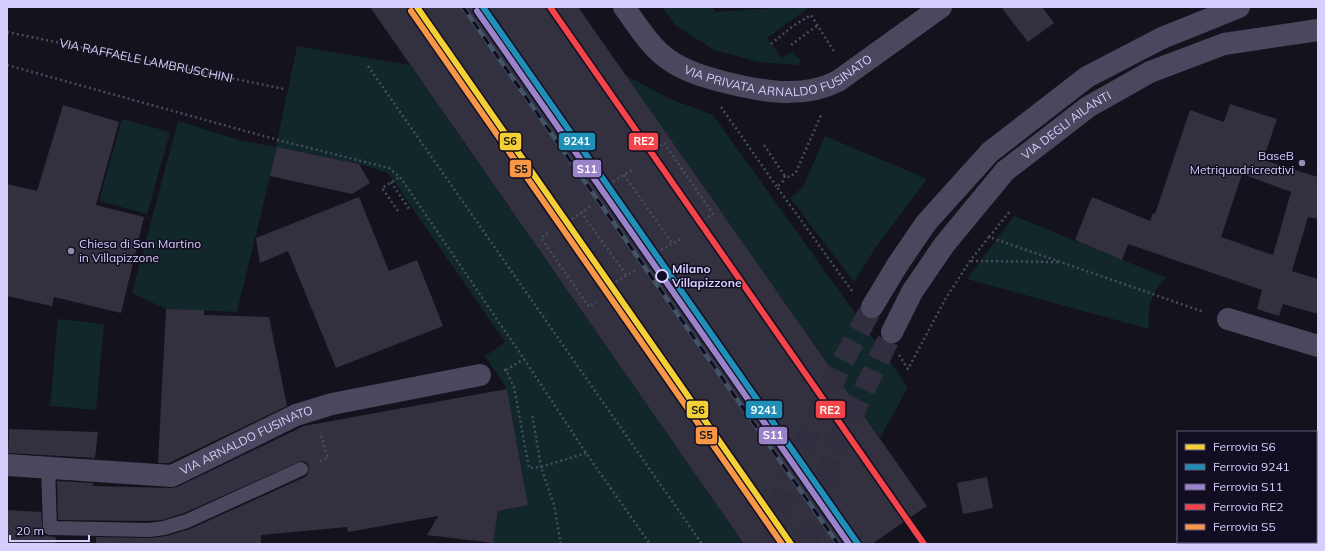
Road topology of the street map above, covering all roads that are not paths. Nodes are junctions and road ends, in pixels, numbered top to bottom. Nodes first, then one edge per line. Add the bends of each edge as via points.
1 (624, 7) edge
2 (941, 7) edge
3 (1239, 7) edge
4 (1318, 30) edge
5 (872, 307) tunnel mouth
6 (1228, 319) road end
7 (893, 341) tunnel mouth
8 (1318, 346) edge
9 (480, 375) road end
10 (7, 465) edge
11 (48, 467) junction
12 (301, 469) road end

1 - 2 street, VIA PRIVATA ARNALDO FUSINATO via 658,51 678,66 698,75 743,87 775,92 827,87
3 - 5 street, VIA DEGLI AILANTI via 1162,38 1088,77 990,152 926,223
4 - 7 street, VIA DEGLI AILANTI via 1224,44 1150,72 1088,108 1005,171 944,244 912,292
6 - 8 street
9 - 11 street, VIA ARNALDO FUSINATO via 332,404 296,416 172,476
10 - 11 street, VIA ARNALDO FUSINATO
11 - 12 lane via 50,528 149,530 188,521

